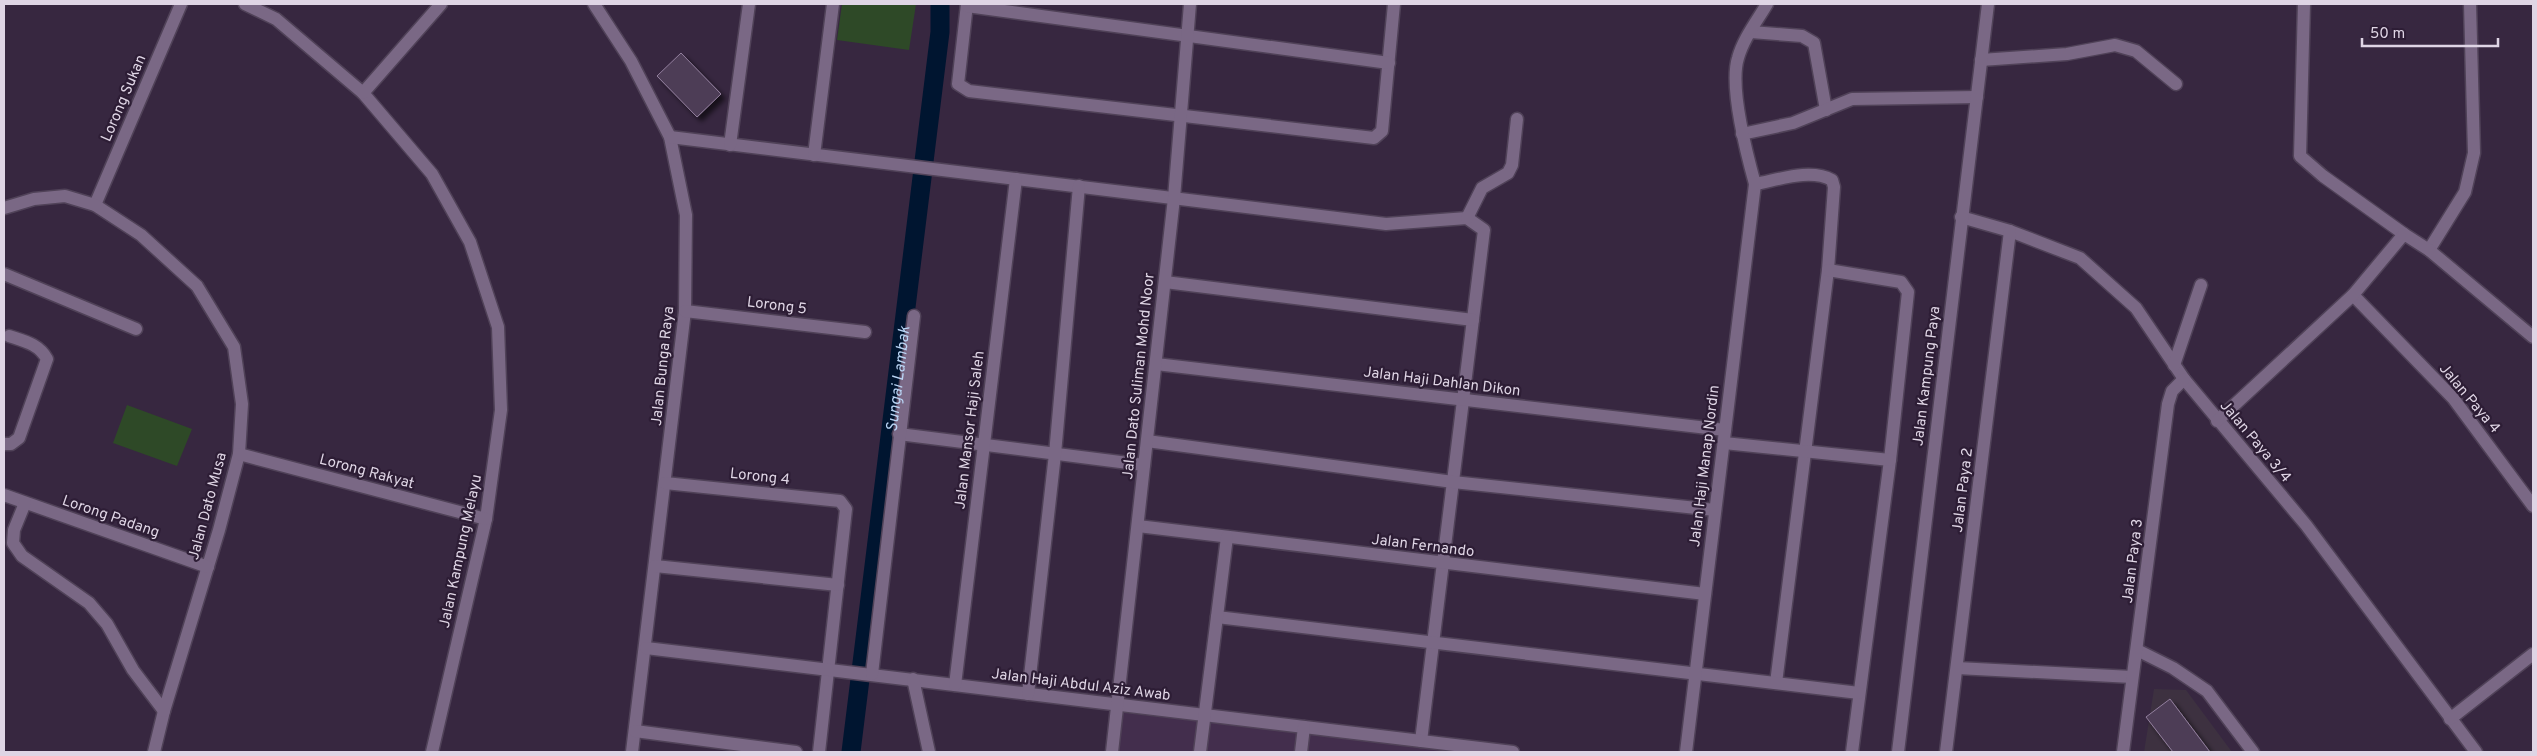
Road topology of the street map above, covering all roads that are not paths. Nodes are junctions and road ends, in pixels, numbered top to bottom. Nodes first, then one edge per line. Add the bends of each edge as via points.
1 (181, 4) edge
2 (245, 4) edge
3 (441, 4) edge
4 (594, 4) edge
5 (749, 4) edge
6 (833, 4) edge
7 (1190, 4) edge
8 (1394, 4) edge
9 (1767, 4) edge
10 (1988, 4) edge
11 (2304, 4) edge
12 (2470, 4) edge
13 (967, 5) edge
14 (1751, 32) junction
15 (1189, 34) junction
16 (1981, 60) junction
17 (1389, 63) junction
18 (2176, 84) dead end
19 (364, 94) junction
20 (1977, 97) junction
21 (1826, 110) junction
22 (1182, 116) junction
23 (1517, 119) dead end
24 (1742, 134) junction
25 (670, 138) junction
26 (730, 144) junction
27 (814, 155) junction
28 (1016, 179) junction
29 (1755, 184) junction
30 (1078, 186) junction
31 (1174, 198) junction
32 (95, 205) junction
33 (4, 208) edge
34 (1961, 217) junction
35 (1467, 218) junction
36 (2010, 231) junction
37 (2404, 234) junction
38 (2430, 250) junction
39 (1828, 270) junction
40 (4, 274) edge
41 (1165, 282) junction
42 (2201, 285) dead end
43 (2353, 295) junction
44 (685, 311) junction
45 (914, 316) dead end
46 (1473, 320) junction
47 (136, 329) dead end
48 (865, 332) dead end
49 (9, 336) dead end
50 (2533, 337) edge
51 (1156, 364) junction
52 (2174, 365) junction
53 (2184, 379) junction
54 (1463, 399) junction
55 (2217, 421) junction
56 (899, 434) junction
57 (1724, 436) junction
58 (1147, 441) junction
59 (4, 444) edge
60 (984, 445) junction
61 (1805, 451) junction
62 (239, 454) junction
63 (1055, 454) junction
64 (1890, 460) junction
65 (1144, 466) junction
66 (1453, 482) junction
67 (665, 483) junction
68 (4, 495) edge
69 (25, 503) junction
70 (2533, 506) edge
71 (1716, 510) junction
72 (486, 519) junction
73 (1138, 526) junction
74 (1227, 537) junction
75 (1443, 564) junction
76 (655, 566) junction
77 (208, 567) junction
78 (838, 585) junction
79 (1705, 594) junction
80 (1217, 616) junction
81 (1433, 642) junction
82 (646, 648) junction
83 (2137, 650) junction
84 (2533, 654) edge
85 (1957, 668) junction
86 (828, 669) junction
87 (1696, 673) junction
88 (869, 674) junction
89 (2132, 677) junction
90 (913, 680) junction
91 (1776, 683) junction
92 (955, 685) junction
93 (1859, 693) junction
94 (1028, 694) junction
95 (1118, 705) junction
96 (164, 711) junction
97 (1205, 715) junction
98 (2450, 719) junction
99 (1304, 727) junction
100 (635, 731) junction
101 (1421, 741) junction
102 (1480, 750) edge
103 (154, 752) edge
104 (432, 752) edge
105 (632, 752) edge
106 (796, 752) edge
107 (819, 752) edge
108 (929, 752) edge
109 (1112, 752) edge
110 (1200, 752) edge
111 (1301, 752) edge
112 (1513, 752) edge
113 (1686, 752) edge
114 (1852, 752) edge
115 (1898, 752) edge
116 (1946, 752) edge
117 (2124, 752) edge
118 (2253, 752) edge
119 (2476, 752) edge

1 - 32 street, Lorong Sukan
2 - 19 street, Jalan Kampung Melayu via 276,19
3 - 19 street
4 - 25 street, Jalan Bunga Raya via 631,61
5 - 26 street
6 - 27 street
7 - 15 street, Jalan Dato Suliman Mohd Noor
8 - 17 street
9 - 14 street
10 - 16 street, Jalan Kampung Paya
11 - 37 street via 2300,156
12 - 38 street via 2474,152 2465,192
13 - 15 street
13 - 22 street via 958,84 962,89
14 - 21 street via 1802,36 1814,43
14 - 24 street via 1737,61
15 - 17 street
15 - 22 street, Jalan Dato Suliman Mohd Noor
16 - 18 street via 2067,54 2115,45 2136,51
16 - 20 street, Jalan Kampung Paya
17 - 22 street via 1382,132 1374,138
19 - 72 street, Jalan Kampung Melayu via 432,174 470,242 498,327 501,410
20 - 21 street via 1852,99
20 - 34 street, Jalan Kampung Paya
21 - 24 street via 1793,123
22 - 31 street, Jalan Dato Suliman Mohd Noor
23 - 35 street via 1512,165 1508,173 1482,188
24 - 29 street
25 - 26 street
25 - 44 street, Jalan Bunga Raya via 686,215
26 - 27 street
27 - 28 street
28 - 30 street
28 - 60 street, Jalan Mansor Haji Saleh
29 - 39 street via 1811,174 1832,180
29 - 57 street, Jalan Haji Manap Nordin
30 - 31 street
30 - 63 street
31 - 35 street via 1386,224
31 - 41 street, Jalan Dato Suliman Mohd Noor
32 - 33 street, Jalan Dato Musa via 65,196 34,199
32 - 62 street, Jalan Dato Musa via 141,235 197,286 234,347 242,404
34 - 36 street, Jalan Paya 3/4
34 - 115 street, Jalan Kampung Paya
35 - 46 street via 1484,230
36 - 52 street, Jalan Paya 3/4 via 2080,258 2136,308
36 - 85 street, Jalan Paya 2
37 - 38 street
37 - 43 street
38 - 50 street
39 - 61 street
39 - 64 street, Jalan Kampung Paya via 1901,282 1908,292
40 - 47 street
41 - 46 street
41 - 51 street, Jalan Dato Suliman Mohd Noor
42 - 52 street
43 - 55 street
43 - 70 street, Jalan Paya 4 via 2453,398
44 - 48 street, Lorong 5
44 - 67 street, Jalan Bunga Raya
45 - 56 street
46 - 54 street
49 - 59 street via 34,345 43,351 47,359 19,438 12,444
51 - 54 street, Jalan Haji Dahlan Dikon
51 - 58 street, Jalan Dato Suliman Mohd Noor
52 - 53 street, Jalan Paya 3/4
53 - 55 street, Jalan Paya 3/4
53 - 83 street, Jalan Paya 3 via 2172,391 2168,404
54 - 57 street, Jalan Haji Dahlan Dikon
54 - 66 street
55 - 98 street, Jalan Paya 3/4 via 2306,525
56 - 60 street
56 - 88 street
57 - 61 street, Jalan Haji Dahlan Dikon
57 - 71 street, Jalan Haji Manap Nordin
58 - 65 street, Jalan Dato Suliman Mohd Noor
58 - 66 street
60 - 63 street
60 - 92 street, Jalan Mansor Haji Saleh
61 - 64 street, Jalan Haji Dahlan Dikon
61 - 91 street
62 - 72 street, Lorong Rakyat
62 - 77 street, Jalan Dato Musa
63 - 65 street
63 - 94 street
64 - 93 street, Jalan Kampung Paya
65 - 73 street, Jalan Dato Suliman Mohd Noor
66 - 71 street
66 - 75 street
67 - 76 street, Jalan Bunga Raya
67 - 78 street, Lorong 4 via 840,501 846,509
68 - 69 street, Lorong Padang
69 - 77 street, Lorong Padang
69 - 96 street via 12,542 22,556 89,603 107,624 132,670
71 - 79 street, Jalan Haji Manap Nordin
72 - 104 street, Jalan Kampung Melayu
73 - 74 street, Jalan Fernando
73 - 95 street, Jalan Dato Suliman Mohd Noor
74 - 75 street, Jalan Fernando
74 - 80 street
75 - 79 street, Jalan Fernando
75 - 81 street
76 - 78 street
76 - 82 street, Jalan Bunga Raya
77 - 96 street, Jalan Dato Musa
78 - 86 street
79 - 87 street, Jalan Haji Manap Nordin
80 - 81 street
80 - 97 street
81 - 87 street
81 - 101 street
82 - 86 street, Jalan Haji Abdul Aziz Awab
82 - 100 street, Jalan Bunga Raya
83 - 89 street, Jalan Paya 3
83 - 118 street via 2207,691
84 - 98 street
85 - 89 street
85 - 116 street, Jalan Paya 2
86 - 88 street, Jalan Haji Abdul Aziz Awab
86 - 107 street
87 - 91 street
87 - 113 street, Jalan Haji Manap Nordin
88 - 90 street, Jalan Haji Abdul Aziz Awab
89 - 117 street, Jalan Paya 3
90 - 92 street, Jalan Haji Abdul Aziz Awab
90 - 108 street
91 - 93 street
92 - 94 street, Jalan Haji Abdul Aziz Awab
93 - 114 street, Jalan Kampung Paya
94 - 95 street, Jalan Haji Abdul Aziz Awab
95 - 97 street, Jalan Haji Abdul Aziz Awab
95 - 109 street, Jalan Dato Suliman Mohd Noor
96 - 103 street, Jalan Dato Musa
97 - 99 street, Jalan Haji Abdul Aziz Awab
97 - 110 street
98 - 119 street, Jalan Paya 3/4
99 - 101 street, Jalan Haji Abdul Aziz Awab
99 - 111 street
100 - 105 street, Jalan Bunga Raya
100 - 106 street
101 - 102 street, Jalan Haji Abdul Aziz Awab
102 - 112 street, Jalan Haji Abdul Aziz Awab

